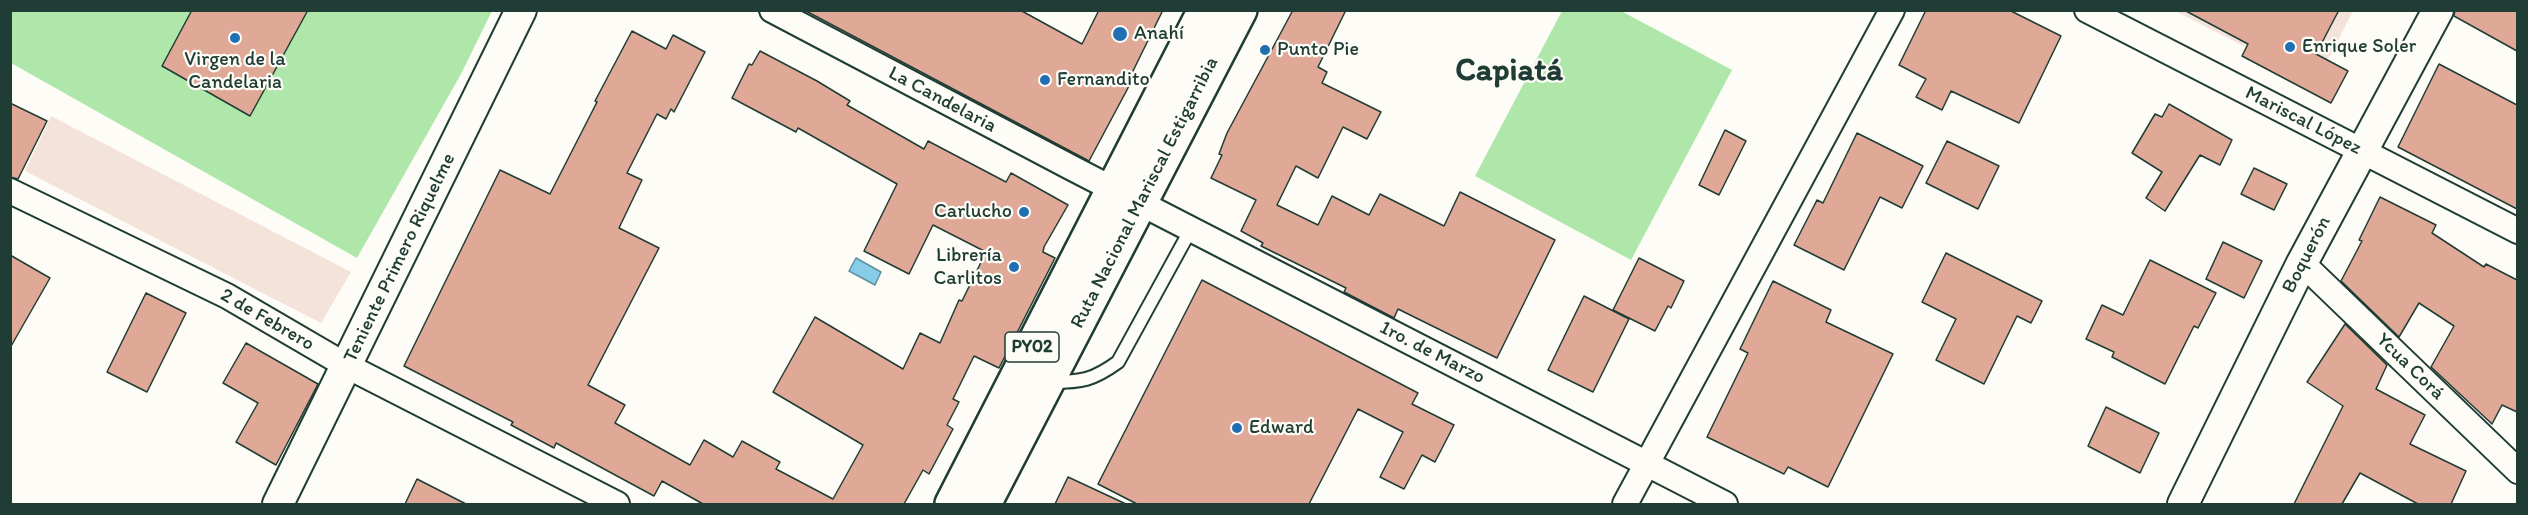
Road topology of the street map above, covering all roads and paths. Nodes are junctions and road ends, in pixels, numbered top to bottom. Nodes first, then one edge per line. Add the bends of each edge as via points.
1 (521, 10) edge
2 (772, 10) edge
3 (1205, 10) edge
4 (1240, 10) edge
5 (1892, 10) edge
6 (2087, 10) edge
7 (2438, 10) edge
8 (2361, 150) junction
9 (10, 191) edge
10 (1126, 196) junction
11 (1191, 229) junction
12 (2517, 231) edge
13 (2302, 263) junction
14 (347, 366) junction
15 (1047, 382) junction
16 (1646, 463) junction
17 (2517, 471) edge
18 (278, 504) edge
19 (616, 504) edge
20 (952, 504) edge
21 (984, 504) edge
22 (1624, 504) edge
23 (1725, 504) edge
24 (2183, 504) edge

1 - 14 street, Teniente Primero Riquelme
2 - 10 street, La Candelaria
3 - 10 highway, Ruta Nacional Mariscal Estigarribia / PY02
4 - 10 highway, Ruta Nacional Mariscal Estigarribia / PY02
5 - 16 street
6 - 8 street, Mariscal López
7 - 8 street, Boquerón
8 - 12 street, Mariscal López
8 - 13 street, Boquerón
9 - 14 street, 2 de Febrero via 227,296
10 - 11 street, 1ro. de Marzo
10 - 15 highway, Ruta Nacional Mariscal Estigarribia / PY02
10 - 20 highway, Ruta Nacional Mariscal Estigarribia / PY02
11 - 15 lane via 1118,362 1099,376 1080,382
11 - 16 street, 1ro. de Marzo
13 - 17 street, Ycua Corá
13 - 24 street, Boquerón
14 - 18 street, Teniente Primero Riquelme
14 - 19 street, 2 de Febrero
15 - 21 highway, Ruta Nacional Mariscal Estigarribia / PY02
16 - 22 street
16 - 23 street, 1ro. de Marzo

